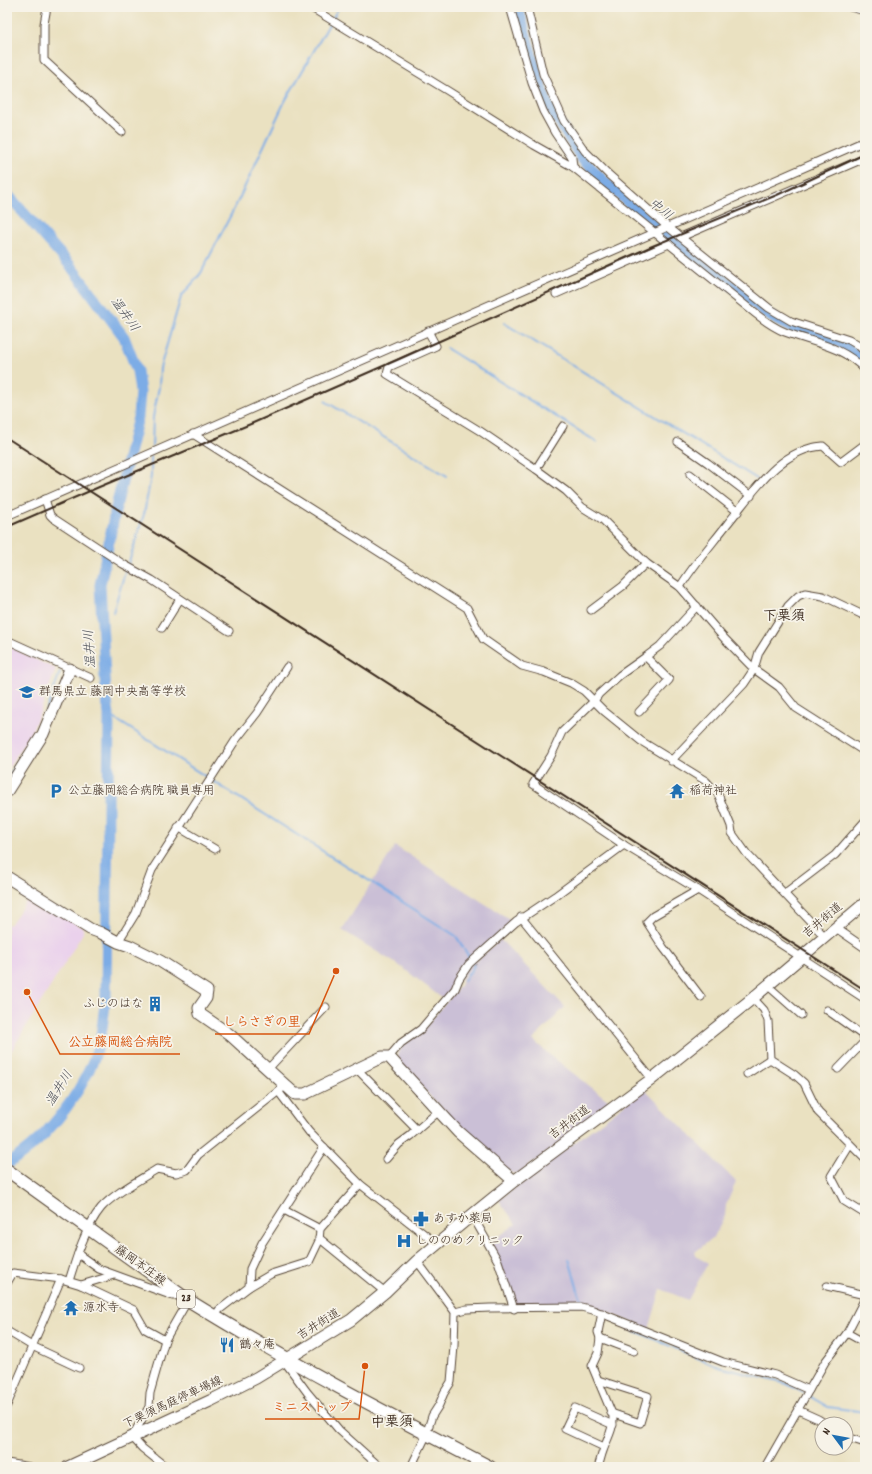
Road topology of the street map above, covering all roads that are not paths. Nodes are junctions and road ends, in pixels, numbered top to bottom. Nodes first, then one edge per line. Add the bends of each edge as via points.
1 (47, 7) edge
2 (310, 7) edge
3 (510, 7) edge
4 (527, 7) edge
5 (850, 7) edge
6 (865, 11) edge
7 (122, 132) dead end
8 (865, 141) edge
9 (865, 158) edge
10 (573, 167) junction
11 (668, 227) junction
12 (656, 233) junction
13 (682, 237) junction
14 (669, 244) junction
15 (556, 294) dead end
16 (428, 331) junction
17 (865, 352) edge
18 (865, 370) edge
19 (563, 426) dead end
20 (193, 434) junction
21 (678, 442) dead end
22 (865, 444) edge
23 (536, 469) junction
24 (690, 474) dead end
25 (750, 496) junction
26 (46, 499) junction
27 (738, 512) junction
28 (7, 516) edge
29 (646, 563) junction
30 (680, 587) junction
31 (180, 599) junction
32 (697, 606) junction
33 (591, 610) dead end
34 (865, 616) edge
35 (162, 628) dead end
36 (229, 631) dead end
37 (7, 640) edge
38 (646, 657) junction
39 (287, 667) dead end
40 (754, 669) junction
41 (70, 670) junction
42 (91, 678) dead end
43 (594, 701) junction
44 (639, 712) dead end
45 (865, 752) edge
46 (671, 761) junction
47 (7, 791) edge
48 (865, 821) edge
49 (178, 827) junction
50 (624, 844) junction
51 (215, 849) dead end
52 (7, 877) edge
53 (698, 890) junction
54 (785, 893) junction
55 (865, 903) edge
56 (521, 917) junction
57 (836, 928) junction
58 (110, 937) junction
59 (825, 937) junction
60 (865, 948) edge
61 (801, 957) junction
62 (768, 985) junction
63 (701, 998) dead end
64 (753, 998) junction
65 (865, 999) edge
66 (326, 1007) dead end
67 (827, 1010) dead end
68 (801, 1015) dead end
69 (865, 1037) edge
70 (865, 1041) edge
71 (389, 1057) junction
72 (770, 1059) junction
73 (268, 1069) junction
74 (838, 1069) dead end
75 (358, 1070) junction
76 (747, 1074) dead end
77 (652, 1079) junction
78 (282, 1088) junction
79 (439, 1111) junction
80 (417, 1130) junction
81 (850, 1145) junction
82 (324, 1147) junction
83 (386, 1159) dead end
84 (865, 1159) edge
85 (9, 1174) edge
86 (514, 1182) junction
87 (360, 1184) junction
88 (284, 1210) junction
89 (865, 1214) edge
90 (472, 1215) junction
91 (89, 1229) junction
92 (320, 1230) junction
93 (319, 1238) junction
94 (437, 1244) junction
95 (78, 1254) junction
96 (417, 1261) junction
97 (114, 1275) junction
98 (62, 1279) junction
99 (69, 1281) junction
100 (7, 1283) edge
101 (81, 1285) junction
102 (249, 1286) junction
103 (827, 1286) dead end
104 (385, 1292) junction
105 (865, 1297) edge
106 (184, 1298) junction
107 (514, 1309) junction
108 (455, 1312) junction
109 (602, 1313) junction
110 (215, 1317) junction
111 (7, 1331) edge
112 (847, 1333) junction
113 (600, 1338) junction
114 (165, 1340) junction
115 (865, 1343) edge
116 (32, 1346) junction
117 (634, 1351) dead end
118 (287, 1361) junction
119 (79, 1368) dead end
120 (598, 1380) junction
121 (809, 1390) junction
122 (7, 1405) edge
123 (798, 1410) junction
124 (611, 1413) junction
125 (814, 1417) edge
126 (613, 1425) junction
127 (427, 1434) junction
128 (132, 1437) junction
129 (854, 1440) edge
130 (865, 1443) edge
131 (604, 1447) junction
132 (7, 1463) edge
133 (30, 1467) edge
134 (68, 1467) edge
135 (166, 1467) edge
136 (380, 1467) edge
137 (410, 1467) edge
138 (490, 1467) edge
139 (598, 1467) edge
140 (764, 1467) edge

1 - 7 street via 44,24 44,60
2 - 10 street
3 - 10 street via 532,83 543,111 572,158
4 - 11 street via 543,74 564,121 585,150 609,175
5 - 6 street
8 - 11 street
9 - 13 street
10 - 12 street
11 - 12 street
11 - 13 street
12 - 14 street
12 - 16 street
13 - 17 street via 769,308 791,321 849,340
14 - 15 street
14 - 18 street via 772,326 830,346 846,354
16 - 20 street
16 - 23 street via 436,346 389,367 387,374
19 - 23 street
20 - 26 street
20 - 43 street via 467,608 483,639 503,654 522,666 571,683
21 - 25 street
22 - 25 street via 841,462 823,446 810,447 776,468 762,480
23 - 29 street via 582,507 603,520
24 - 27 street
25 - 27 street
26 - 28 street
26 - 31 street via 53,518
27 - 30 street via 691,569
29 - 30 street
29 - 33 street via 623,586
30 - 32 street
31 - 35 street
31 - 36 street
32 - 38 street via 660,646
32 - 40 street
34 - 40 street via 823,596 805,593 798,596 788,606 759,652
37 - 41 street
38 - 43 street via 620,675
38 - 44 street via 669,680
39 - 49 street
40 - 45 street via 779,687 796,708
40 - 46 street via 744,684
41 - 42 street
41 - 47 main road via 43,734
43 - 46 street via 641,741
43 - 50 street via 562,732 551,756 533,784
46 - 54 street via 706,781 718,794 732,832 747,854
48 - 54 street via 835,855
49 - 51 street
49 - 58 street via 152,870 136,913
50 - 53 street
50 - 56 street via 555,896
52 - 58 main road via 90,929
53 - 61 street
53 - 63 street via 647,922
54 - 59 street
55 - 57 main road, 吉井街道
56 - 71 street via 469,964 455,989 420,1029 401,1043
56 - 77 street
57 - 59 main road, 吉井街道
57 - 60 street
58 - 73 main road via 160,961 207,991 206,998 199,1008 200,1014 229,1034
59 - 61 main road, 吉井街道
61 - 62 main road, 吉井街道
61 - 65 street
62 - 64 main road, 吉井街道
62 - 68 street
64 - 72 street via 764,1010 768,1021
64 - 77 main road, 吉井街道
66 - 73 street
67 - 69 street
70 - 74 street
71 - 75 main road via 382,1057
71 - 79 main road
72 - 76 street
72 - 81 street via 804,1083 818,1112
73 - 78 main road
75 - 78 main road via 306,1094 296,1094
75 - 80 street
77 - 86 main road, 吉井街道
78 - 82 street via 309,1132
78 - 91 street via 198,1155 187,1170 176,1173 157,1169 110,1200 94,1218
79 - 80 street
79 - 86 main road via 458,1132
80 - 83 street
81 - 84 street
81 - 89 street via 831,1176 844,1201
82 - 87 street
82 - 88 street
85 - 91 main road, 藤岡本庄線 / 23
86 - 90 main road, 吉井街道
87 - 92 street
87 - 94 street
88 - 92 street
88 - 102 street via 262,1243 250,1269
90 - 94 main road, 吉井街道
90 - 107 street via 498,1261
91 - 95 street
91 - 106 main road, 藤岡本庄線 / 23
92 - 93 street
93 - 102 street via 309,1262 271,1274
93 - 104 street
94 - 96 main road, 吉井街道
95 - 97 street via 99,1269
95 - 99 street
96 - 104 main road, 吉井街道
96 - 108 street
97 - 101 street
97 - 106 street
98 - 99 street
98 - 100 street via 13,1273
98 - 116 street
99 - 101 street
101 - 114 street via 134,1310 145,1329
102 - 110 street via 219,1310
103 - 105 street
104 - 118 main road, 吉井街道 via 351,1320
105 - 112 street
106 - 110 main road, 藤岡本庄線 / 23
106 - 114 street
107 - 108 street
107 - 109 street via 581,1307
108 - 127 street via 451,1382 432,1416
109 - 113 street via 598,1332
109 - 121 street via 723,1362 775,1375
110 - 118 main road, 藤岡本庄線 / 23
111 - 116 street
112 - 115 street
112 - 121 street via 825,1362
113 - 117 street
113 - 120 street via 598,1353 592,1366
114 - 128 street via 150,1393 149,1407
116 - 119 street
116 - 122 street
118 - 127 main road, 藤岡本庄線 / 23
118 - 128 main road, 下栗須馬庭停車場線
118 - 136 street via 307,1392 339,1430
120 - 124 street
120 - 124 street via 648,1396 640,1423
121 - 123 street
123 - 125 street
123 - 140 street
124 - 126 street
126 - 131 street
126 - 131 street via 575,1408 565,1429
127 - 137 street
127 - 138 main road, 藤岡本庄線 / 23
128 - 134 main road, 下栗須馬庭停車場線
128 - 135 street
129 - 130 street
131 - 139 street
132 - 133 street

